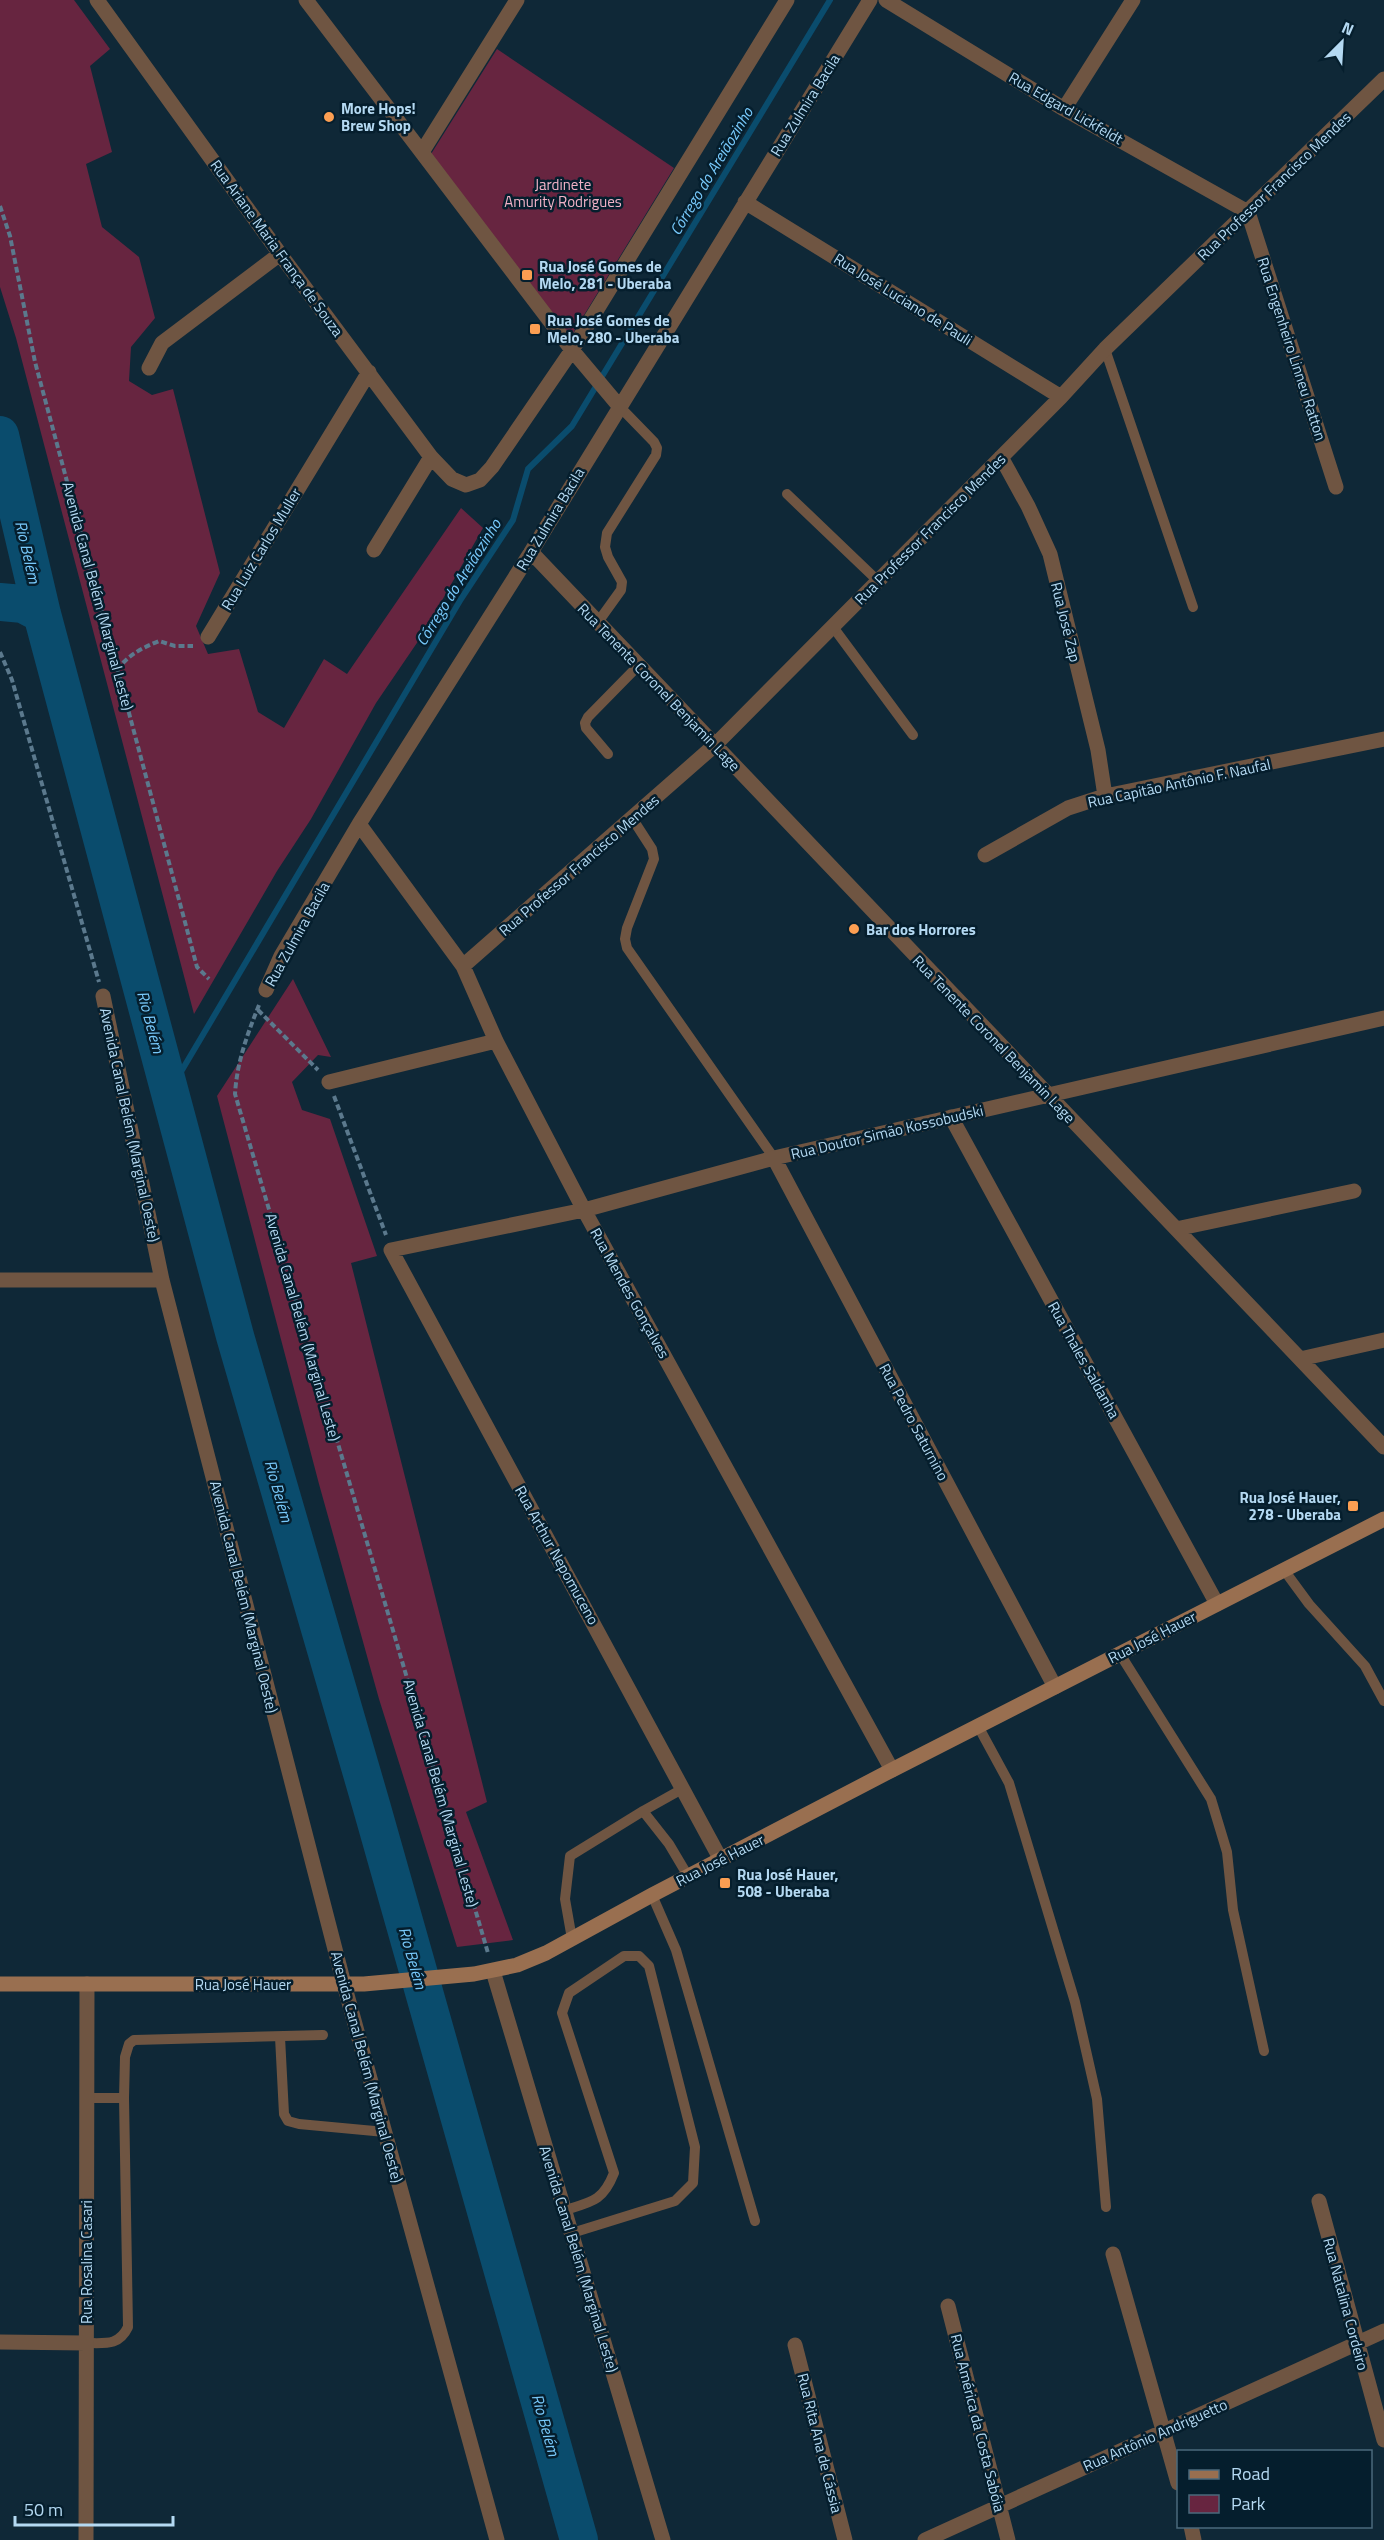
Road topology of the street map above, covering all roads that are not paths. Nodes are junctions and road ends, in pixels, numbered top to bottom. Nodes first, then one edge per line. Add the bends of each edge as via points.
1 (97, 0) edge
2 (306, 0) edge
3 (517, 0) edge
4 (787, 0) edge
5 (870, 0) edge
6 (886, 0) edge
7 (1132, 0) edge
8 (1384, 79) edge
9 (1064, 109) junction
10 (422, 152) junction
11 (745, 202) junction
12 (1248, 212) junction
13 (280, 254) junction
14 (1105, 349) junction
15 (572, 350) junction
16 (149, 368) dead end
17 (369, 372) junction
18 (1061, 396) junction
19 (619, 406) junction
20 (431, 457) junction
21 (1001, 457) junction
22 (1336, 487) dead end
23 (787, 494) dead end
24 (374, 550) dead end
25 (531, 552) junction
26 (878, 581) junction
27 (1193, 607) dead end
28 (598, 622) junction
29 (833, 627) junction
30 (208, 637) road end
31 (639, 665) junction
32 (913, 735) dead end
33 (1384, 739) edge
34 (716, 745) junction
35 (608, 754) dead end
36 (1105, 796) junction
37 (632, 818) junction
38 (359, 824) junction
39 (985, 855) dead end
40 (463, 966) junction
41 (266, 990) road end
42 (103, 996) road end
43 (1384, 1018) edge
44 (496, 1041) junction
45 (329, 1082) road end
46 (1048, 1095) junction
47 (951, 1117) junction
48 (774, 1158) junction
49 (1354, 1191) dead end
50 (584, 1210) junction
51 (1176, 1229) junction
52 (391, 1250) joint
53 (0, 1280) edge
54 (162, 1280) junction
55 (1384, 1340) edge
56 (1300, 1359) junction
57 (1384, 1447) edge
58 (1384, 1519) edge
59 (1284, 1570) junction
60 (1217, 1604) junction
61 (1120, 1654) junction
62 (1055, 1687) junction
63 (1384, 1701) edge
64 (978, 1726) junction
65 (892, 1770) junction
66 (684, 1788) junction
67 (643, 1811) junction
68 (722, 1860) junction
69 (688, 1876) junction
70 (652, 1894) junction
71 (572, 1939) junction
72 (494, 1971) junction
73 (0, 1984) edge
74 (87, 1984) junction
75 (344, 1984) junction
76 (322, 2035) dead end
77 (280, 2037) junction
78 (1264, 2051) dead end
79 (87, 2098) junction
80 (124, 2098) junction
81 (385, 2132) junction
82 (1319, 2201) dead end
83 (1106, 2207) dead end
84 (565, 2210) junction
85 (755, 2221) dead end
86 (572, 2234) junction
87 (1113, 2254) dead end
88 (948, 2306) dead end
89 (1384, 2331) edge
90 (0, 2342) edge
91 (86, 2343) junction
92 (1357, 2343) junction
93 (795, 2345) dead end
94 (1164, 2431) junction
95 (1384, 2440) edge
96 (1177, 2476) edge
97 (998, 2507) junction
98 (86, 2540) edge
99 (497, 2540) edge
100 (663, 2540) edge
101 (845, 2540) edge
102 (926, 2540) edge
103 (1008, 2540) edge

1 - 13 street, Rua Ariane Maria França de Souza
2 - 10 street
3 - 10 street
4 - 15 street
5 - 11 street, Rua Zulmira Bacila
6 - 9 street, Rua Edgard Lickfeldt
7 - 9 street
8 - 12 street, Rua Professor Francisco Mendes
9 - 12 street, Rua Edgard Lickfeldt
10 - 15 street
11 - 18 street, Rua José Luciano de Pauli
11 - 19 street, Rua Zulmira Bacila
12 - 14 street, Rua Professor Francisco Mendes
12 - 22 street, Rua Engenheiro Linneu Ratton
13 - 16 street via 162,343
13 - 17 street, Rua Ariane Maria França de Souza
14 - 18 street, Rua Professor Francisco Mendes
14 - 27 lane
15 - 19 street
15 - 20 street, Rua Ariane Maria França de Souza via 480,480 466,485 452,479
17 - 20 street, Rua Ariane Maria França de Souza
17 - 30 street, Rua Luiz Carlos Muller
18 - 21 street, Rua Professor Francisco Mendes
19 - 25 street, Rua Zulmira Bacila
19 - 28 lane via 657,448 607,533 608,557 622,582 621,590
20 - 24 street
21 - 26 street, Rua Professor Francisco Mendes
21 - 36 street, Rua José Zap via 1050,554 1098,750
23 - 26 lane
25 - 28 street, Rua Tenente Coronel Benjamin Lage
25 - 38 street, Rua Zulmira Bacila
26 - 29 street, Rua Professor Francisco Mendes
28 - 31 street, Rua Tenente Coronel Benjamin Lage
29 - 32 lane
29 - 34 street, Rua Professor Francisco Mendes
31 - 34 street, Rua Tenente Coronel Benjamin Lage
31 - 35 lane via 585,723
33 - 36 street, Rua Capitão Antônio F. Naufal
34 - 37 street, Rua Professor Francisco Mendes
34 - 46 street, Rua Tenente Coronel Benjamin Lage
36 - 39 street, Rua Capitão Antônio F. Naufal via 1068,808
37 - 40 street, Rua Professor Francisco Mendes
37 - 48 lane via 654,859 627,928 627,948
38 - 40 street, Rua Mendes Gonçalves
38 - 41 street, Rua Zulmira Bacila via 281,956
40 - 44 street, Rua Mendes Gonçalves
42 - 54 street, Avenida Canal Belém (Marginal Oeste)
43 - 46 street, Rua Doutor Simão Kossobudski
44 - 45 street
44 - 50 street, Rua Mendes Gonçalves
46 - 47 street, Rua Doutor Simão Kossobudski
46 - 51 street, Rua Tenente Coronel Benjamin Lage
47 - 48 street, Rua Doutor Simão Kossobudski
47 - 60 street, Rua Thales Saldanha
48 - 50 street, Rua Doutor Simão Kossobudski
48 - 62 street, Rua Pedro Saturnino
49 - 51 street
50 - 52 street, Rua Doutor Simão Kossobudski
50 - 65 street, Rua Mendes Gonçalves
51 - 56 street, Rua Tenente Coronel Benjamin Lage
52 - 66 street, Rua Arthur Nepomuceno
53 - 54 street
54 - 75 street, Avenida Canal Belém (Marginal Oeste)
55 - 56 street
56 - 57 street, Rua Tenente Coronel Benjamin Lage
58 - 59 main road, Rua José Hauer
59 - 60 main road, Rua José Hauer
59 - 63 lane via 1365,1666
60 - 61 main road, Rua José Hauer
61 - 62 main road, Rua José Hauer
61 - 78 lane via 1211,1799 1227,1852 1233,1910
62 - 64 main road, Rua José Hauer
64 - 65 main road, Rua José Hauer
64 - 83 lane via 1009,1783 1075,2002 1097,2099
65 - 68 main road, Rua José Hauer
66 - 67 lane
66 - 68 street, Rua Arthur Nepomuceno
67 - 69 lane
67 - 71 lane via 570,1856 565,1899
68 - 69 main road, Rua José Hauer
69 - 70 main road, Rua José Hauer
70 - 71 main road, Rua José Hauer
70 - 85 lane via 676,1950
71 - 72 main road, Rua José Hauer
72 - 75 main road, Rua José Hauer
72 - 84 street, Avenida Canal Belém (Marginal Leste)
73 - 74 main road, Rua José Hauer
74 - 75 main road, Rua José Hauer
74 - 79 street, Rua Rosalina Casari
75 - 81 street, Avenida Canal Belém (Marginal Oeste)
76 - 77 lane
77 - 80 lane via 134,2040 126,2051
77 - 81 lane via 284,2114 288,2121
79 - 80 lane
79 - 91 street, Rua Rosalina Casari
80 - 91 lane via 128,2327 123,2338 115,2342
81 - 99 street, Avenida Canal Belém (Marginal Oeste)
82 - 92 street, Rua Natalina Cordeiro
84 - 86 street, Avenida Canal Belém (Marginal Leste)
84 - 86 lane via 589,2203 607,2191 614,2174 562,2013 569,1993 624,1956 639,1956 649,1966 695,2146 693,2183 675,2201
86 - 100 street, Avenida Canal Belém (Marginal Leste)
87 - 94 street
88 - 97 street, Rua América da Costa Sabóia
89 - 92 street, Rua Antônio Andriguetto
90 - 91 street
91 - 98 street, Rua Rosalina Casari
92 - 94 street, Rua Antônio Andriguetto
92 - 95 street, Rua Natalina Cordeiro
93 - 101 street, Rua Rita Ana de Cássia
94 - 96 street
94 - 97 street, Rua Antônio Andriguetto
97 - 102 street, Rua Antônio Andriguetto
97 - 103 street, Rua América da Costa Sabóia

